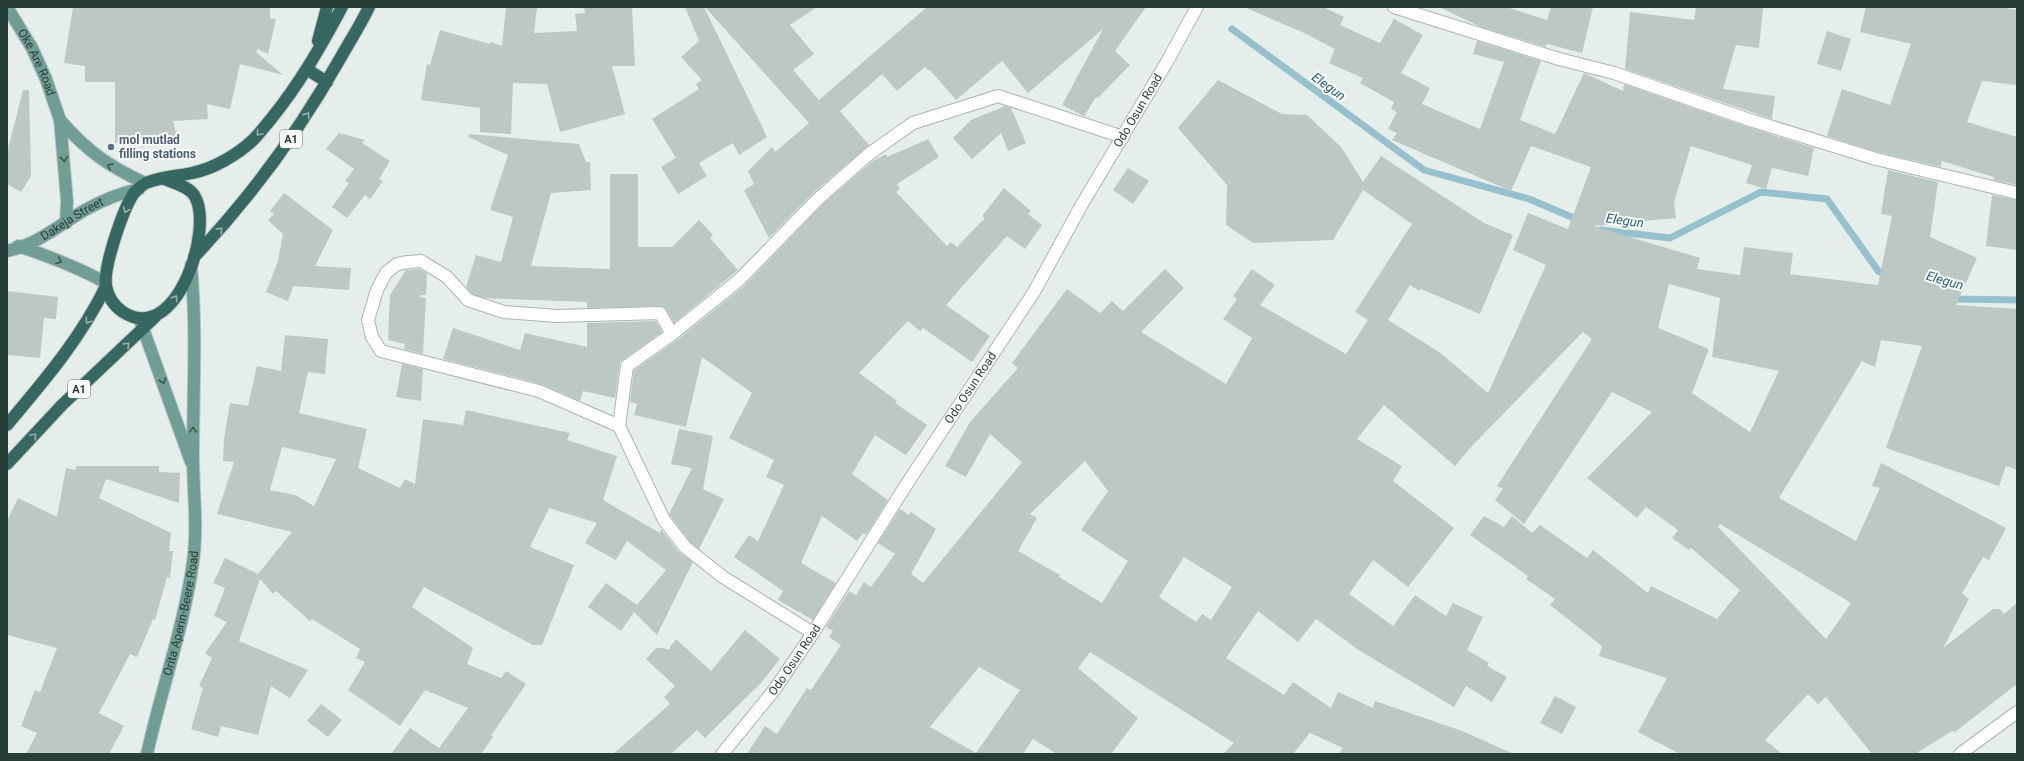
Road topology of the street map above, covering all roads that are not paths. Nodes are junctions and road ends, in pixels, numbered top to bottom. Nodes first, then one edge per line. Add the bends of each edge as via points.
1 (7, 7) edge
2 (327, 7) edge
3 (342, 7) edge
4 (369, 7) edge
5 (1197, 7) edge
6 (1394, 7) edge
7 (314, 58) junction
8 (308, 70) junction
9 (327, 82) junction
10 (60, 120) junction
11 (1123, 137) junction
12 (164, 179) junction
13 (142, 186) junction
14 (2017, 193) edge
15 (66, 223) junction
16 (7, 243) edge
17 (22, 248) junction
18 (7, 250) edge
19 (192, 261) junction
20 (106, 285) junction
21 (142, 323) junction
22 (672, 334) junction
23 (7, 425) edge
24 (619, 426) junction
25 (7, 464) edge
26 (193, 469) junction
27 (813, 633) junction
28 (2017, 712) edge
29 (147, 754) edge
30 (722, 754) edge
31 (1960, 754) edge

1 - 10 main road, Oke Are Road via 35,54
2 - 7 highway, A1
3 - 7 highway, A1
4 - 9 highway, A1
5 - 11 street, Odo Osun Road
6 - 14 street via 1559,59 1614,73 1750,120 1876,159
7 - 8 highway, A1
8 - 9 highway
8 -> 12 highway, A1 via 253,140 227,159 195,173
19 -> 9 highway, A1 via 275,162
13 -> 10 main road, Oke Are Road via 101,160 78,141
10 -> 15 main road, Oke Are Road via 67,201
11 - 22 street via 998,96 913,123 870,154 818,199 738,280
11 - 27 street, Odo Osun Road via 1081,206 1034,292 908,482
12 - 13 highway
12 - 19 highway via 182,186 193,194 200,208 200,232
13 - 15 main road, Dakeja Street via 116,194
13 -> 20 highway via 133,194 124,213 106,270
15 - 17 main road, Dakeja Street
16 - 17 main road
17 - 18 main road
17 -> 20 main road via 88,272
21 -> 19 highway, A1 via 167,309 177,298
26 -> 19 main road, Orita Aperin-Beere Road via 195,313
20 - 21 highway via 112,301 123,312
20 -> 23 highway, A1 via 94,311 55,369
25 -> 21 highway, A1
21 -> 26 main road, Orita Aperin-Beere Road
22 - 24 street via 627,366
22 - 24 street via 660,313 557,316 504,312 468,300 447,277 421,261 397,264 386,273 377,290 368,320 372,337 381,351 539,392
24 - 27 street via 664,520 685,547 723,577
26 - 29 main road, Orita Aperin-Beere Road via 196,492 193,562
27 - 30 street, Odo Osun Road via 776,689
28 - 31 street

